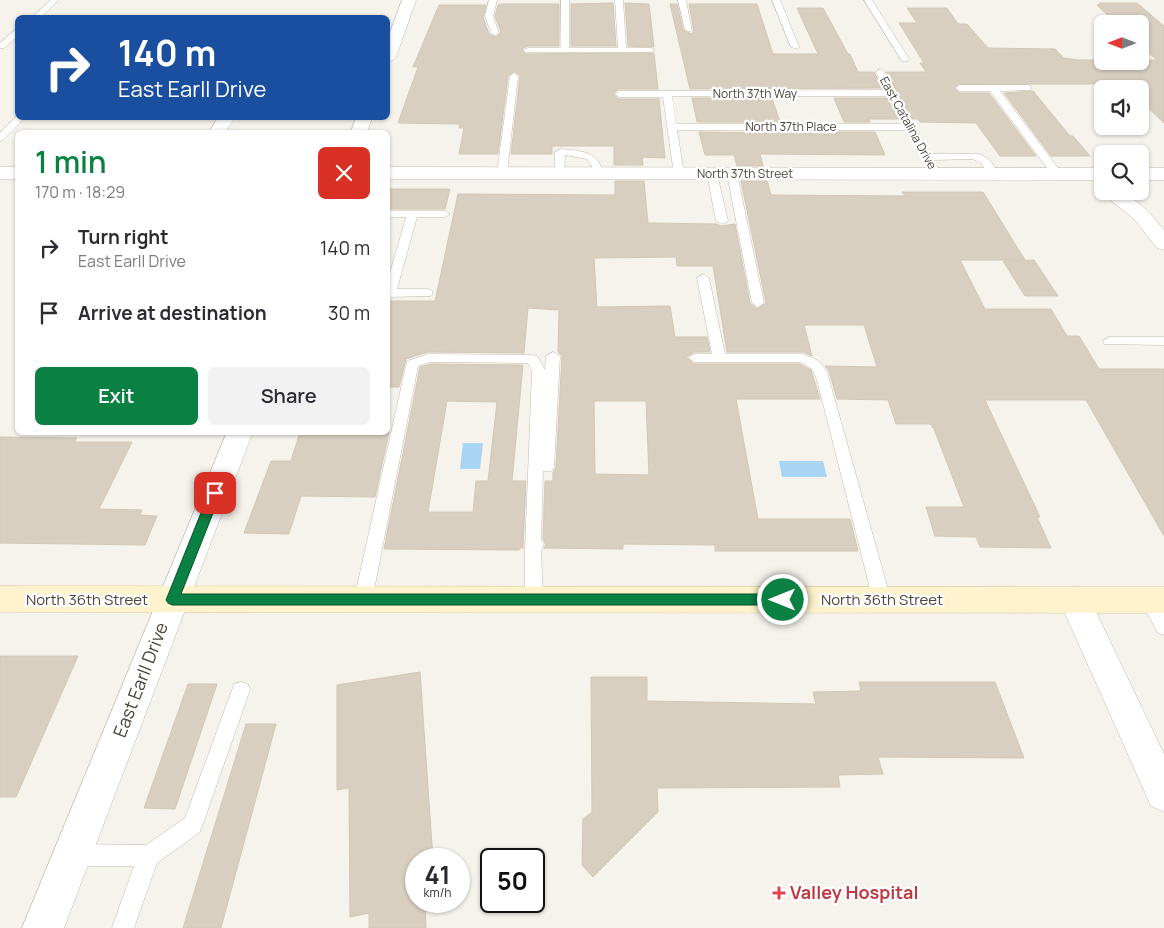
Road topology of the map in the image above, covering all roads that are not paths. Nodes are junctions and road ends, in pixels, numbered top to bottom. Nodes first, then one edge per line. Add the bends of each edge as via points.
1 (55, 0) edge
2 (409, 0) edge
3 (492, 0) edge
4 (566, 0) edge
5 (618, 0) edge
6 (682, 0) edge
7 (776, 0) edge
8 (868, 0) edge
9 (38, 15) edge
10 (689, 30) dead end
11 (495, 32) dead end
12 (15, 34) edge
13 (1, 46) edge
14 (15, 46) edge
15 (795, 47) dead end
16 (528, 50) dead end
17 (565, 50) junction
18 (622, 50) junction
19 (651, 50) dead end
20 (390, 52) edge
21 (905, 59) dead end
22 (880, 72) dead end
23 (514, 76) dead end
24 (960, 88) dead end
25 (993, 88) junction
26 (1028, 88) dead end
27 (891, 93) junction
28 (619, 94) dead end
29 (666, 94) junction
30 (18, 120) edge
31 (672, 127) junction
32 (910, 127) junction
33 (0, 138) edge
34 (926, 157) junction
35 (0, 173) edge
36 (15, 173) edge
37 (390, 173) edge
38 (502, 173) junction
39 (679, 174) junction
40 (712, 174) junction
41 (732, 174) junction
42 (936, 174) junction
43 (994, 174) junction
44 (1057, 174) junction
45 (1149, 174) edge
46 (1164, 174) edge
47 (1094, 177) edge
48 (1122, 200) edge
49 (390, 214) edge
50 (412, 214) junction
51 (445, 214) dead end
52 (722, 222) dead end
53 (1164, 244) edge
54 (703, 278) dead end
55 (390, 290) edge
56 (390, 293) edge
57 (427, 293) dead end
58 (758, 303) dead end
59 (1109, 341) dead end
60 (1164, 341) edge
61 (554, 356) dead end
62 (695, 358) dead end
63 (719, 358) junction
64 (239, 435) edge
65 (533, 551) junction
66 (0, 599) edge
67 (172, 600) junction
68 (363, 600) junction
69 (534, 600) junction
70 (882, 600) junction
71 (1075, 600) junction
72 (1156, 600) edge
73 (1164, 628) edge
74 (240, 690) dead end
75 (1164, 794) edge
76 (72, 855) junction
77 (148, 856) junction
78 (43, 928) edge
79 (124, 928) edge

1 - 9 lane
2 - 20 street
3 - 11 lane via 489,16
4 - 17 lane
5 - 18 lane
6 - 10 lane
7 - 15 lane
8 - 21 lane
12 - 13 lane
13 - 14 lane
16 - 17 lane
17 - 18 lane
18 - 19 lane
22 - 27 lane, East Catalina Drive
23 - 38 lane
24 - 25 lane
25 - 26 lane
25 - 44 lane
27 - 29 lane, North 37th Way
27 - 32 lane, East Catalina Drive
28 - 29 lane, North 37th Way
29 - 31 lane
30 - 33 lane
31 - 32 lane, North 37th Place
31 - 39 lane
32 - 34 lane, East Catalina Drive
34 - 42 lane, East Catalina Drive
34 - 43 lane via 975,156 985,161
35 - 36 street
37 - 38 street, North 37th Street
38 - 39 street, North 37th Street
39 - 40 street, North 37th Street
40 - 41 street, North 37th Street
40 - 52 lane
41 - 42 street, North 37th Street
41 - 58 lane
42 - 43 street, North 37th Street
43 - 44 street, North 37th Street
44 - 47 street, North 37th Street
45 - 46 street
48 - 53 street via 1141,216
49 - 50 lane
50 - 51 lane
50 - 55 lane
54 - 63 lane
56 - 57 lane
59 - 60 lane
61 - 65 lane via 542,525
62 - 63 lane
63 - 70 lane via 803,358 812,360 818,367
64 - 67 street, East Earll Drive
65 - 68 lane via 539,371 532,359 429,358 412,364
65 - 69 lane
66 - 67 main road, North 36th Street
67 - 68 main road, North 36th Street
67 - 76 street, East Earll Drive
68 - 69 main road, North 36th Street
69 - 70 main road, North 36th Street
70 - 71 main road, North 36th Street
71 - 72 main road, North 36th Street
71 - 75 street
72 - 73 lane
74 - 77 lane via 193,825
76 - 77 lane
76 - 78 street, East Earll Drive
77 - 79 lane

